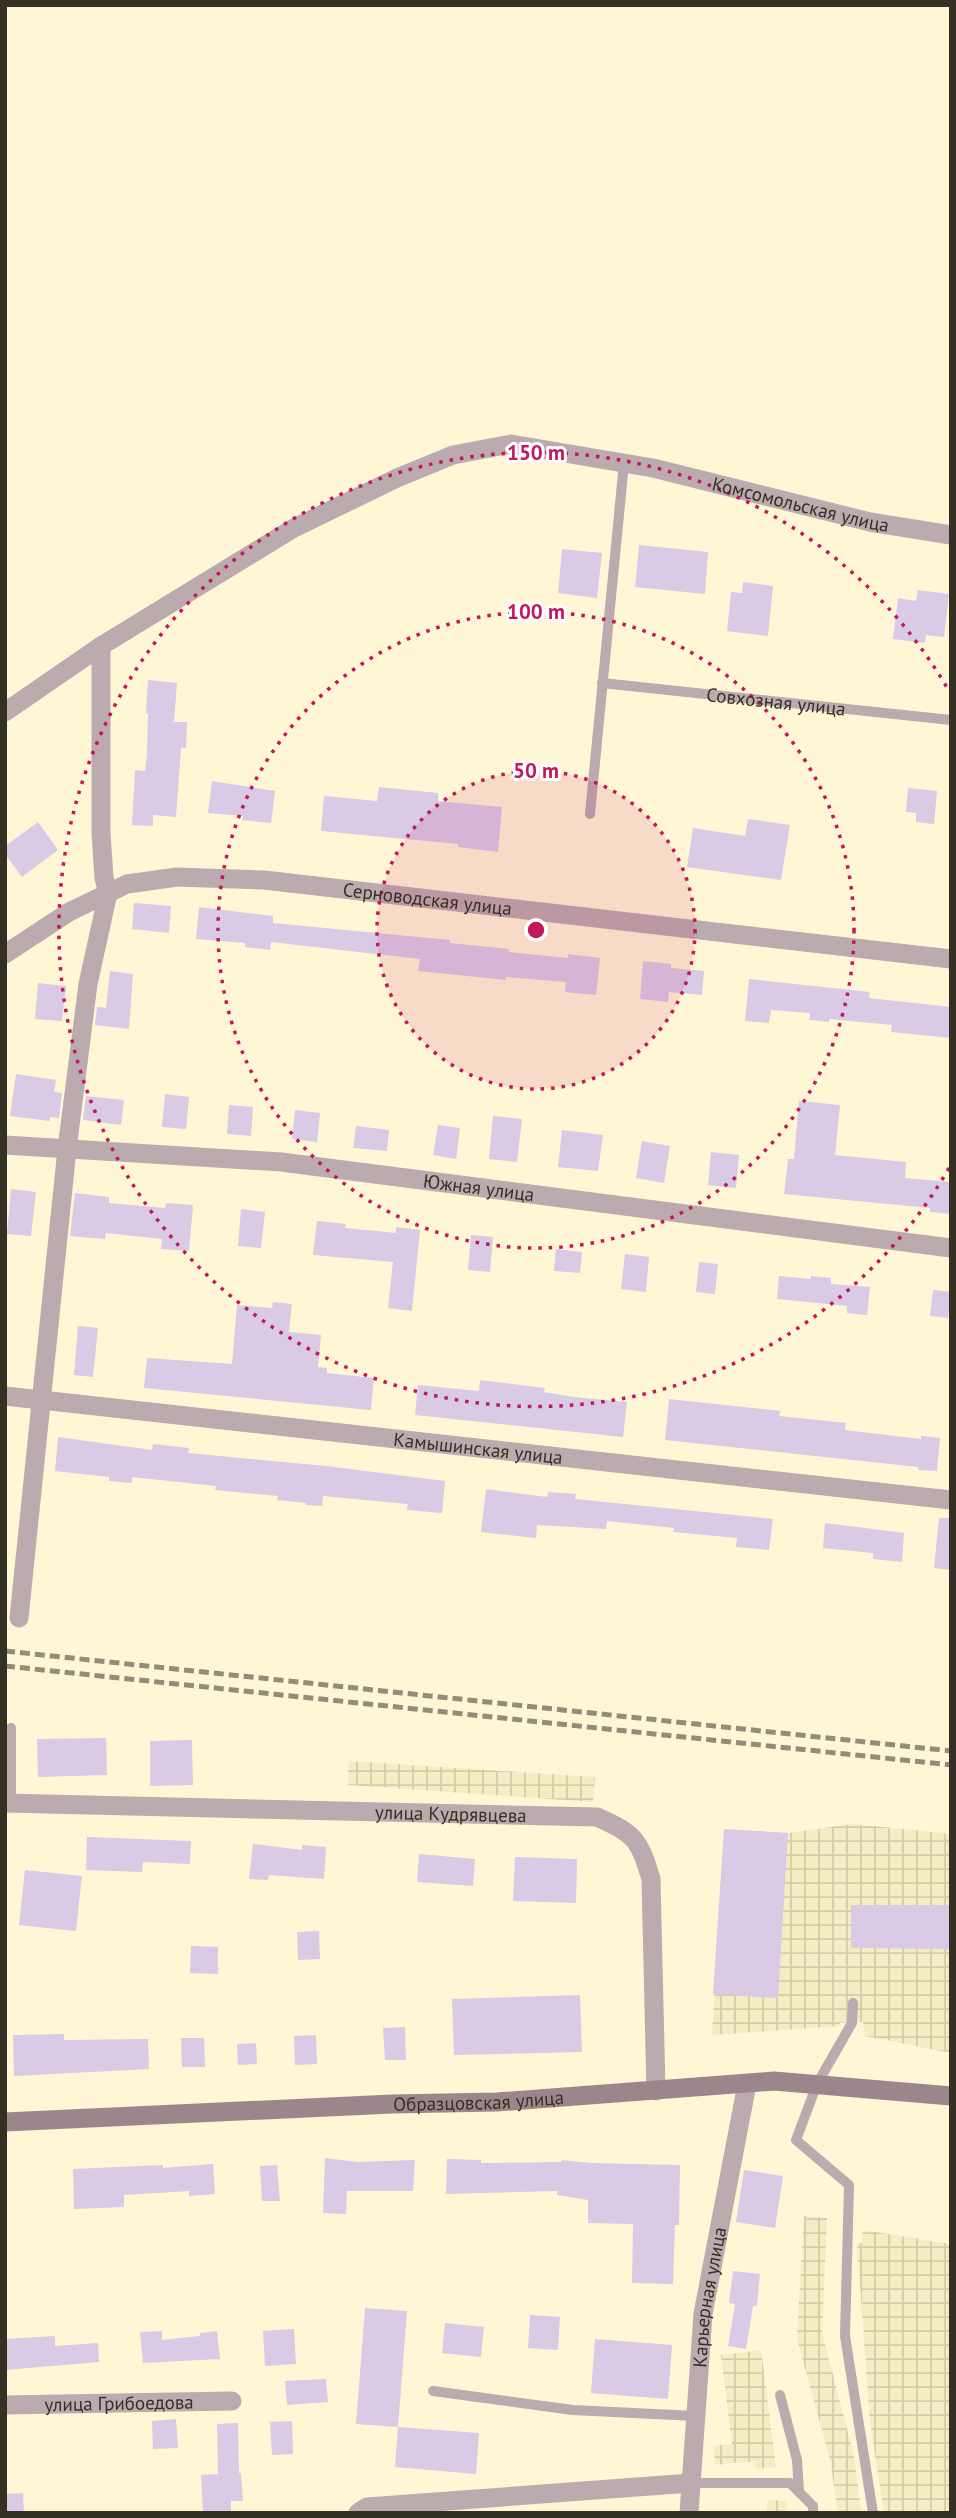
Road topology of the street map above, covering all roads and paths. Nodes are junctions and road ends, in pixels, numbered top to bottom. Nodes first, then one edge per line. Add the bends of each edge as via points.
1 (624, 463) junction
2 (951, 535) edge
3 (102, 646) junction
4 (603, 683) junction
5 (5, 712) edge
6 (951, 720) edge
7 (590, 814) dead end
8 (108, 893) junction
9 (5, 954) edge
10 (951, 958) edge
11 (5, 1145) edge
12 (67, 1149) junction
13 (951, 1248) edge
14 (5, 1396) edge
15 (41, 1400) junction
16 (951, 1500) edge
17 (19, 1618) dead end
18 (11, 1728) dead end
19 (8, 1803) edge
20 (853, 2003) dead end
21 (747, 2084) junction
22 (817, 2084) junction
23 (656, 2091) junction
24 (951, 2096) edge
25 (5, 2122) edge
26 (433, 2391) dead end
27 (780, 2395) dead end
28 (232, 2401) dead end
29 (5, 2405) edge
30 (695, 2416) junction
31 (691, 2483) junction
32 (799, 2492) junction
33 (358, 2513) edge
34 (689, 2513) edge
35 (813, 2513) edge
36 (873, 2513) edge

1 - 2 street, Комсомольская улица via 870,522
1 - 3 street, Комсомольская улица via 511,444 453,455 294,528
1 - 4 lane
3 - 5 street
3 - 8 street via 101,833
4 - 6 lane, Совхозная улица
4 - 7 lane
8 - 9 street, Серноводская улица via 69,912
8 - 10 street, Серноводская улица via 127,884 177,877 264,880
8 - 12 street via 88,984
11 - 12 street, Южная улица
12 - 13 street, Южная улица via 281,1162
12 - 15 street
14 - 15 street, Камышинская улица
15 - 16 street, Камышинская улица
15 - 17 street
18 - 19 lane
19 - 23 street, улица Кудрявцева via 597,1817 635,1837 651,1879
20 - 22 lane via 852,2023
21 - 22 main road, Образцовская улица
21 - 23 main road, Образцовская улица
21 - 30 street, Карьерная улица via 703,2314
22 - 24 main road, Образцовская улица
22 - 36 lane via 796,2140 849,2185 845,2336
23 - 25 main road, Образцовская улица
26 - 30 lane via 573,2410
27 - 32 lane via 797,2460
28 - 29 street, улица Грибоедова
30 - 31 street, Карьерная улица
31 - 32 lane via 789,2483
31 - 33 street via 367,2507
31 - 34 street, Карьерная улица
32 - 35 lane via 813,2506

